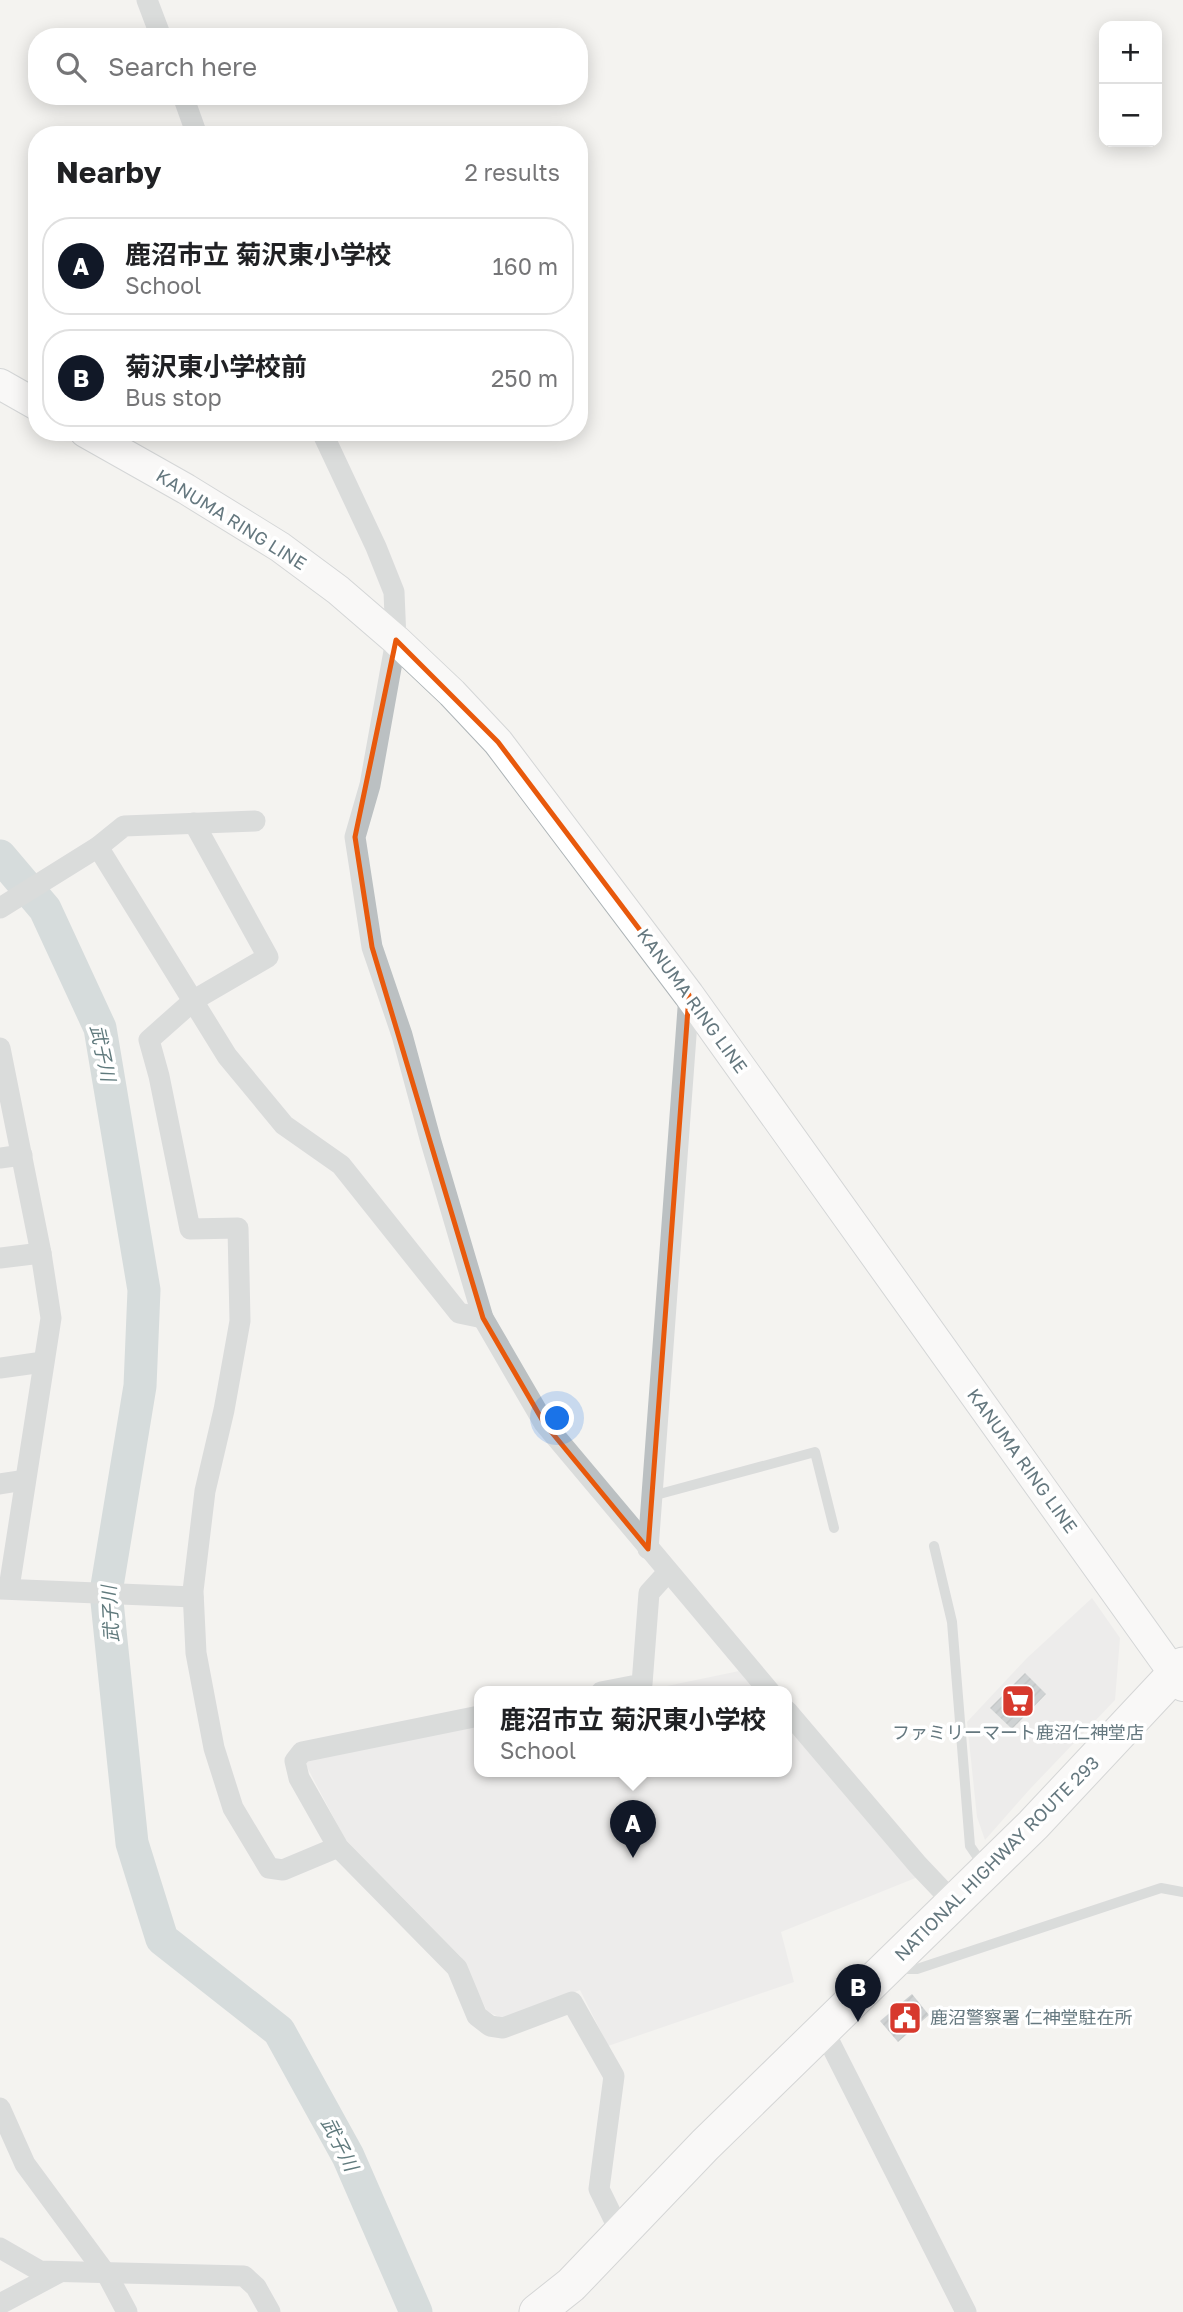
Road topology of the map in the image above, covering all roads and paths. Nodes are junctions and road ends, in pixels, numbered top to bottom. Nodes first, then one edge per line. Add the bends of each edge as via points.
1 (147, 0) edge
2 (158, 28) edge
3 (186, 105) edge
4 (194, 126) edge
5 (0, 384) edge
6 (28, 400) edge
7 (101, 441) edge
8 (326, 441) edge
9 (396, 640) junction
10 (256, 821) dead end
11 (194, 823) junction
12 (98, 848) junction
13 (0, 908) edge
14 (689, 995) junction
15 (194, 1000) junction
16 (1, 1053) edge
17 (22, 1155) junction
18 (0, 1158) edge
19 (41, 1253) junction
20 (0, 1258) edge
21 (483, 1318) junction
22 (43, 1362) junction
23 (0, 1368) edge
24 (25, 1480) junction
25 (0, 1483) edge
26 (652, 1496) junction
27 (834, 1528) dead end
28 (934, 1546) dead end
29 (648, 1549) junction
30 (668, 1572) junction
31 (4, 1588) edge
32 (193, 1597) junction
33 (1180, 1675) edge
34 (632, 1686) edge
35 (765, 1686) edge
36 (474, 1717) edge
37 (792, 1717) edge
38 (338, 1847) junction
39 (987, 1871) junction
40 (1183, 1892) edge
41 (954, 1903) junction
42 (888, 1969) junction
43 (823, 2029) junction
44 (0, 2108) edge
45 (621, 2234) junction
46 (0, 2248) edge
47 (60, 2271) junction
48 (104, 2272) junction
49 (0, 2304) edge
50 (127, 2312) edge
51 (270, 2312) edge
52 (537, 2312) edge
53 (966, 2312) edge

1 - 2 street
3 - 4 street
5 - 6 main road
7 - 9 main road, KANUMA RING LINE via 281,547
8 - 9 street via 394,593
9 - 14 main road, KANUMA RING LINE via 498,742
9 - 21 street via 370,785 355,836 372,947 402,1035
10 - 11 street
11 - 12 street via 124,826
11 - 15 street via 268,957
12 - 13 street
12 - 15 street
14 - 26 street
14 - 33 main road, KANUMA RING LINE
15 - 21 street via 227,1056 284,1125 341,1165 459,1313
15 - 32 street via 149,1040 190,1229 238,1228 240,1321 205,1491
16 - 17 street
17 - 18 street
17 - 19 street
19 - 20 street
19 - 22 street via 51,1318
21 - 29 street via 544,1423
22 - 23 street
22 - 24 street
24 - 25 street
24 - 31 street
26 - 27 lane via 815,1452
26 - 29 street
28 - 39 lane via 952,1622 970,1846
29 - 30 street
30 - 34 street via 649,1593 642,1684
30 - 35 street
31 - 32 street
32 - 38 street via 196,1653 214,1748 233,1808 269,1868 283,1870
33 - 39 highway, NATIONAL HIGHWAY ROUTE 293
36 - 38 street via 302,1752 295,1761 299,1778
37 - 41 street
38 - 45 street via 457,1968 477,2016 490,2026 503,2028 572,2002 614,2076 599,2189
39 - 41 highway, NATIONAL HIGHWAY ROUTE 293
40 - 42 lane via 1161,1888 918,1969
41 - 42 highway, NATIONAL HIGHWAY ROUTE 293
42 - 43 highway, NATIONAL HIGHWAY ROUTE 293
43 - 45 highway, NATIONAL HIGHWAY ROUTE 293
43 - 53 street
44 - 48 street via 24,2164
45 - 52 highway, NATIONAL HIGHWAY ROUTE 293
46 - 47 street via 40,2271
47 - 48 street
47 - 49 street
48 - 50 street
48 - 51 street via 244,2276

